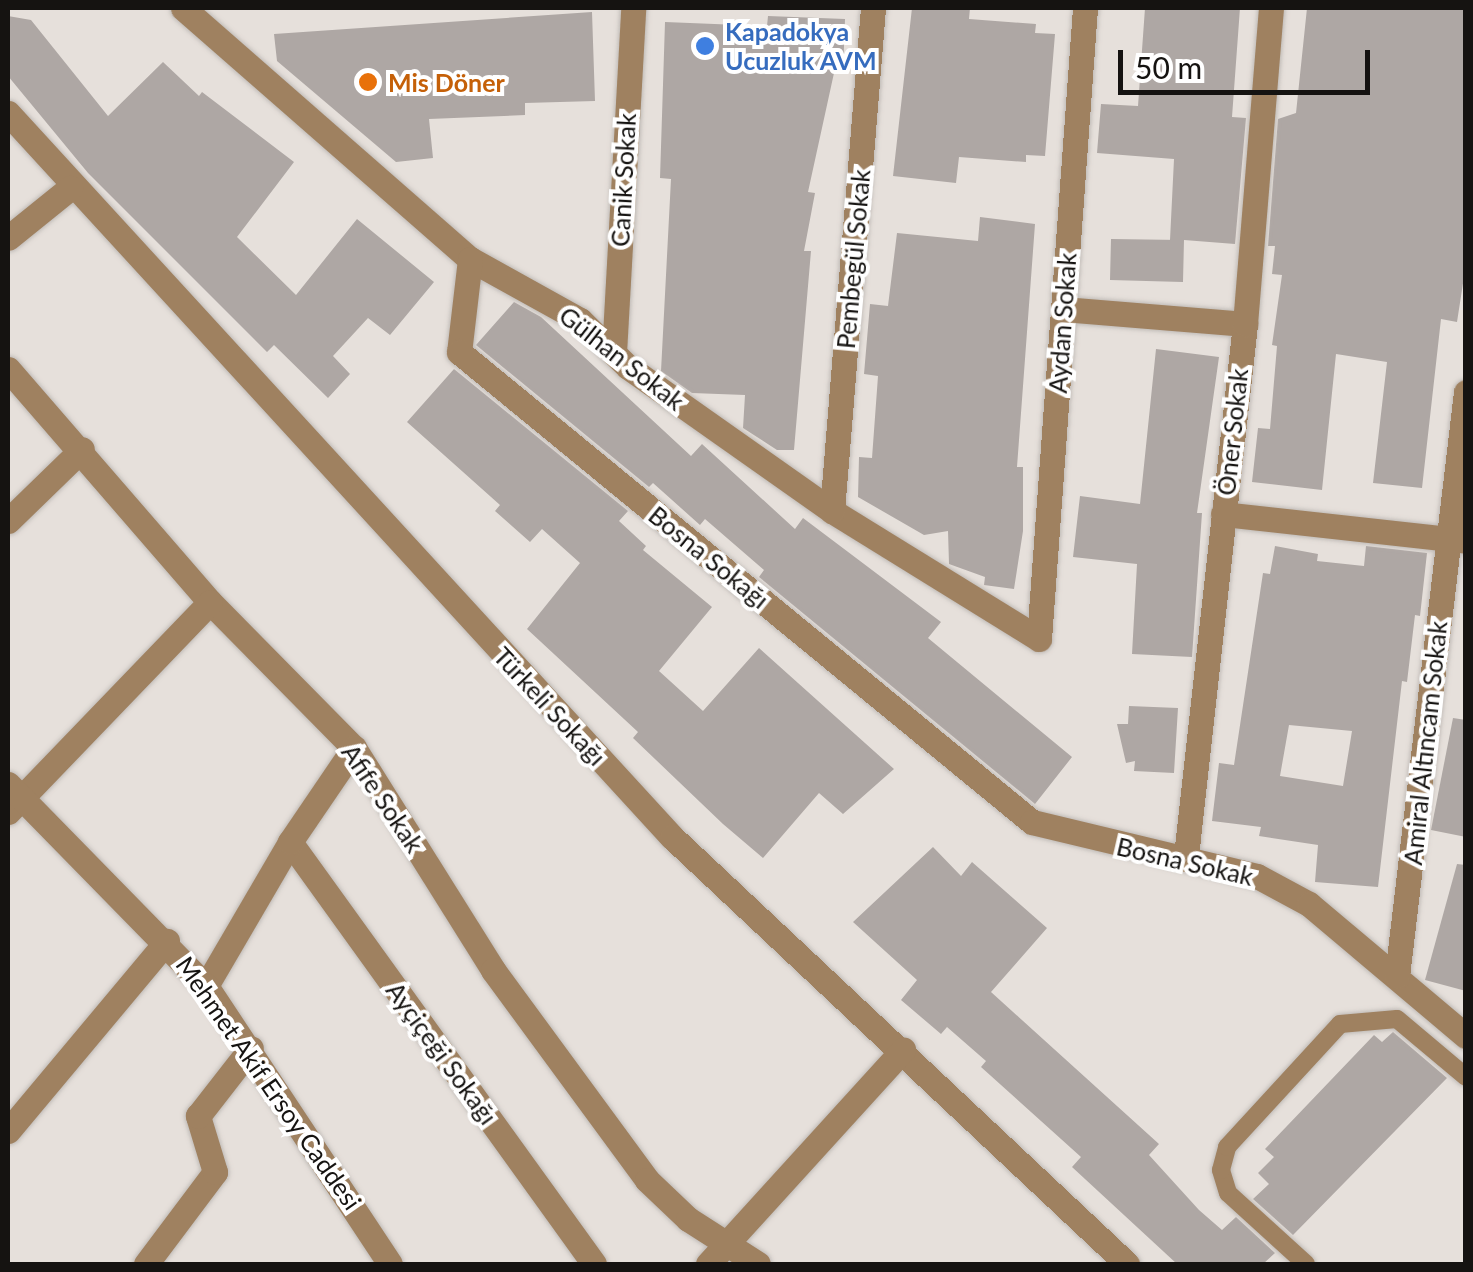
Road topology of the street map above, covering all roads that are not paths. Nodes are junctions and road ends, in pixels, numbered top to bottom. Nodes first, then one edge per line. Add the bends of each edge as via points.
1 (183, 8) edge
2 (633, 8) edge
3 (873, 8) edge
4 (1085, 8) edge
5 (1271, 8) edge
6 (8, 114) edge
7 (70, 188) junction
8 (8, 238) edge
9 (470, 259) junction
10 (1063, 309) junction
11 (1244, 324) junction
12 (614, 353) junction
13 (8, 368) edge
14 (1466, 392) edge
15 (82, 449) junction
16 (832, 511) junction
17 (1223, 514) junction
18 (8, 520) edge
19 (1456, 540) edge
20 (210, 602) junction
21 (1039, 639) joint
22 (354, 748) junction
23 (12, 798) edge
24 (1032, 822) joint
25 (290, 842) junction
26 (1186, 856) junction
27 (167, 941) junction
28 (1397, 976) junction
29 (206, 986) junction
30 (1466, 1036) edge
31 (250, 1048) junction
32 (903, 1050) junction
33 (1466, 1077) edge
34 (8, 1131) edge
35 (733, 1244) junction
36 (146, 1264) edge
37 (390, 1264) edge
38 (594, 1264) edge
39 (708, 1264) edge
40 (758, 1264) edge
41 (1127, 1264) edge
42 (1306, 1264) edge

1 - 9 street, Gülhan Sokak
2 - 12 street, Canik Sokak
3 - 16 street, Pembegül Sokak
4 - 10 street, Aydan Sokak
5 - 11 street, Öner Sokak
6 - 7 street, Türkeli Sokağı
7 - 8 street
7 - 32 street, Türkeli Sokağı via 672,837
9 - 12 street, Gülhan Sokak via 580,320
9 - 24 street, Bosna Sokağı via 458,352
10 - 11 street
10 - 21 street, Aydan Sokak
11 - 17 street, Öner Sokak
12 - 16 street, Gülhan Sokak
13 - 15 street, Afife Sokak
14 - 19 street, Amiral Altıncam Sokak
15 - 18 street
15 - 20 street, Afife Sokak
16 - 21 street, Gülhan Sokak
17 - 19 street
17 - 26 street, Öner Sokak
19 - 28 street, Amiral Altıncam Sokak
20 - 22 street, Afife Sokak
20 - 23 street
22 - 25 street
22 - 35 street, Afife Sokak via 493,970 647,1180 688,1219
23 - 27 street, Mehmet Akif Ersoy Caddesi
24 - 26 street, Bosna Sokak
25 - 29 street
25 - 38 street, Ayçiçeği Sokağı
26 - 28 street, Bosna Sokak via 1258,876 1309,904
27 - 29 street, Mehmet Akif Ersoy Caddesi
27 - 34 street
28 - 30 street, Bosna Sokak
29 - 31 street, Mehmet Akif Ersoy Caddesi
31 - 36 street via 198,1116 215,1172
31 - 37 street, Mehmet Akif Ersoy Caddesi
32 - 35 street
32 - 41 street, Türkeli Sokağı
33 - 42 lane via 1410,1026 1384,1018 1340,1024 1227,1147 1221,1170 1228,1193
35 - 39 street
35 - 40 street, Afife Sokak

